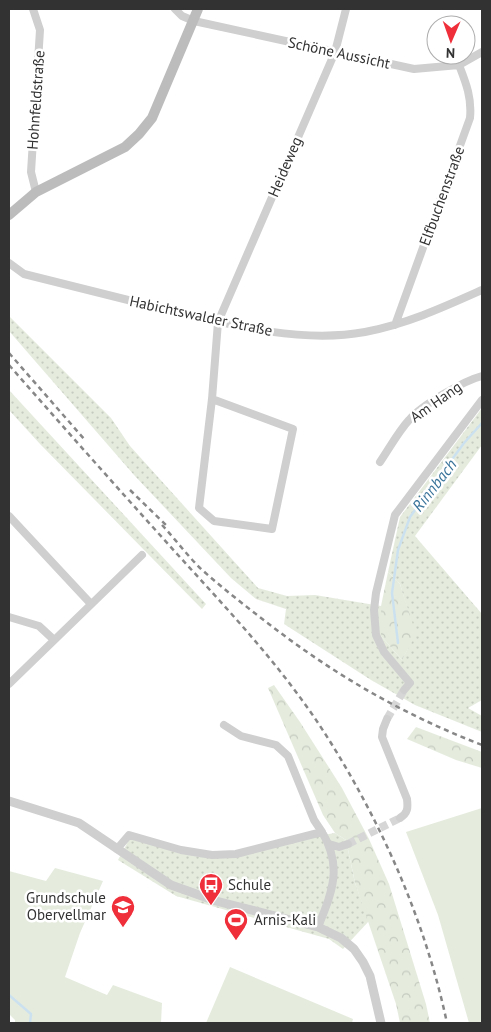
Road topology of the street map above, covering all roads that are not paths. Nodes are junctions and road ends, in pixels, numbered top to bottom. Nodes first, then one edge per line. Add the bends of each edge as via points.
1 (33, 9) edge
2 (175, 9) edge
3 (198, 9) edge
4 (346, 9) edge
5 (194, 21) junction
6 (335, 52) junction
7 (460, 65) joint
8 (36, 192) junction
9 (9, 215) edge
10 (9, 264) edge
11 (482, 290) edge
12 (218, 322) junction
13 (395, 325) junction
14 (482, 376) edge
15 (212, 399) junction
16 (482, 400) edge
17 (380, 462) dead end
18 (9, 516) edge
19 (142, 555) dead end
20 (91, 604) junction
21 (9, 616) edge
22 (53, 640) junction
23 (9, 684) edge
24 (404, 690) tunnel mouth
25 (387, 719) tunnel mouth
26 (224, 725) dead end
27 (9, 801) edge
28 (400, 818) dead end
29 (320, 833) junction
30 (329, 844) junction
31 (348, 844) tunnel mouth
32 (117, 850) junction
33 (318, 927) junction
34 (381, 1023) edge

1 - 8 street, Hohnfeldstraße via 40,30 31,172
2 - 5 street, Schöne Aussicht
3 - 5 main road
4 - 6 street, Heideweg
5 - 6 street, Schöne Aussicht
5 - 8 main road via 152,118 139,134 125,147
6 - 7 street, Schöne Aussicht via 414,69
6 - 12 street, Heideweg
7 - 13 street, Elfbuchenstraße via 469,90 470,118
8 - 9 main road
10 - 12 street, Habichtswalder Straße via 24,274
11 - 13 street, Habichtswalder Straße via 417,319
12 - 13 street, Habichtswalder Straße via 284,334 323,335 364,332
12 - 15 street, Heideweg
14 - 17 street, Am Hang via 469,379 438,397 409,419
15 - 15 street, Heideweg via 199,508 214,521 272,529 294,429
16 - 24 street via 395,515 374,610 376,634 384,652 410,682
18 - 20 street
19 - 20 street
20 - 22 street
21 - 22 street via 39,626
22 - 23 street
25 - 28 street via 382,737 407,799 406,814
26 - 29 street via 241,736 276,746 288,756
27 - 32 street via 78,823
29 - 30 street
29 - 32 street via 236,854 212,855 128,835
30 - 31 street via 339,847
30 - 33 street via 334,864 334,885
32 - 33 street via 171,885 216,901
33 - 34 street via 341,938 363,962 370,976

